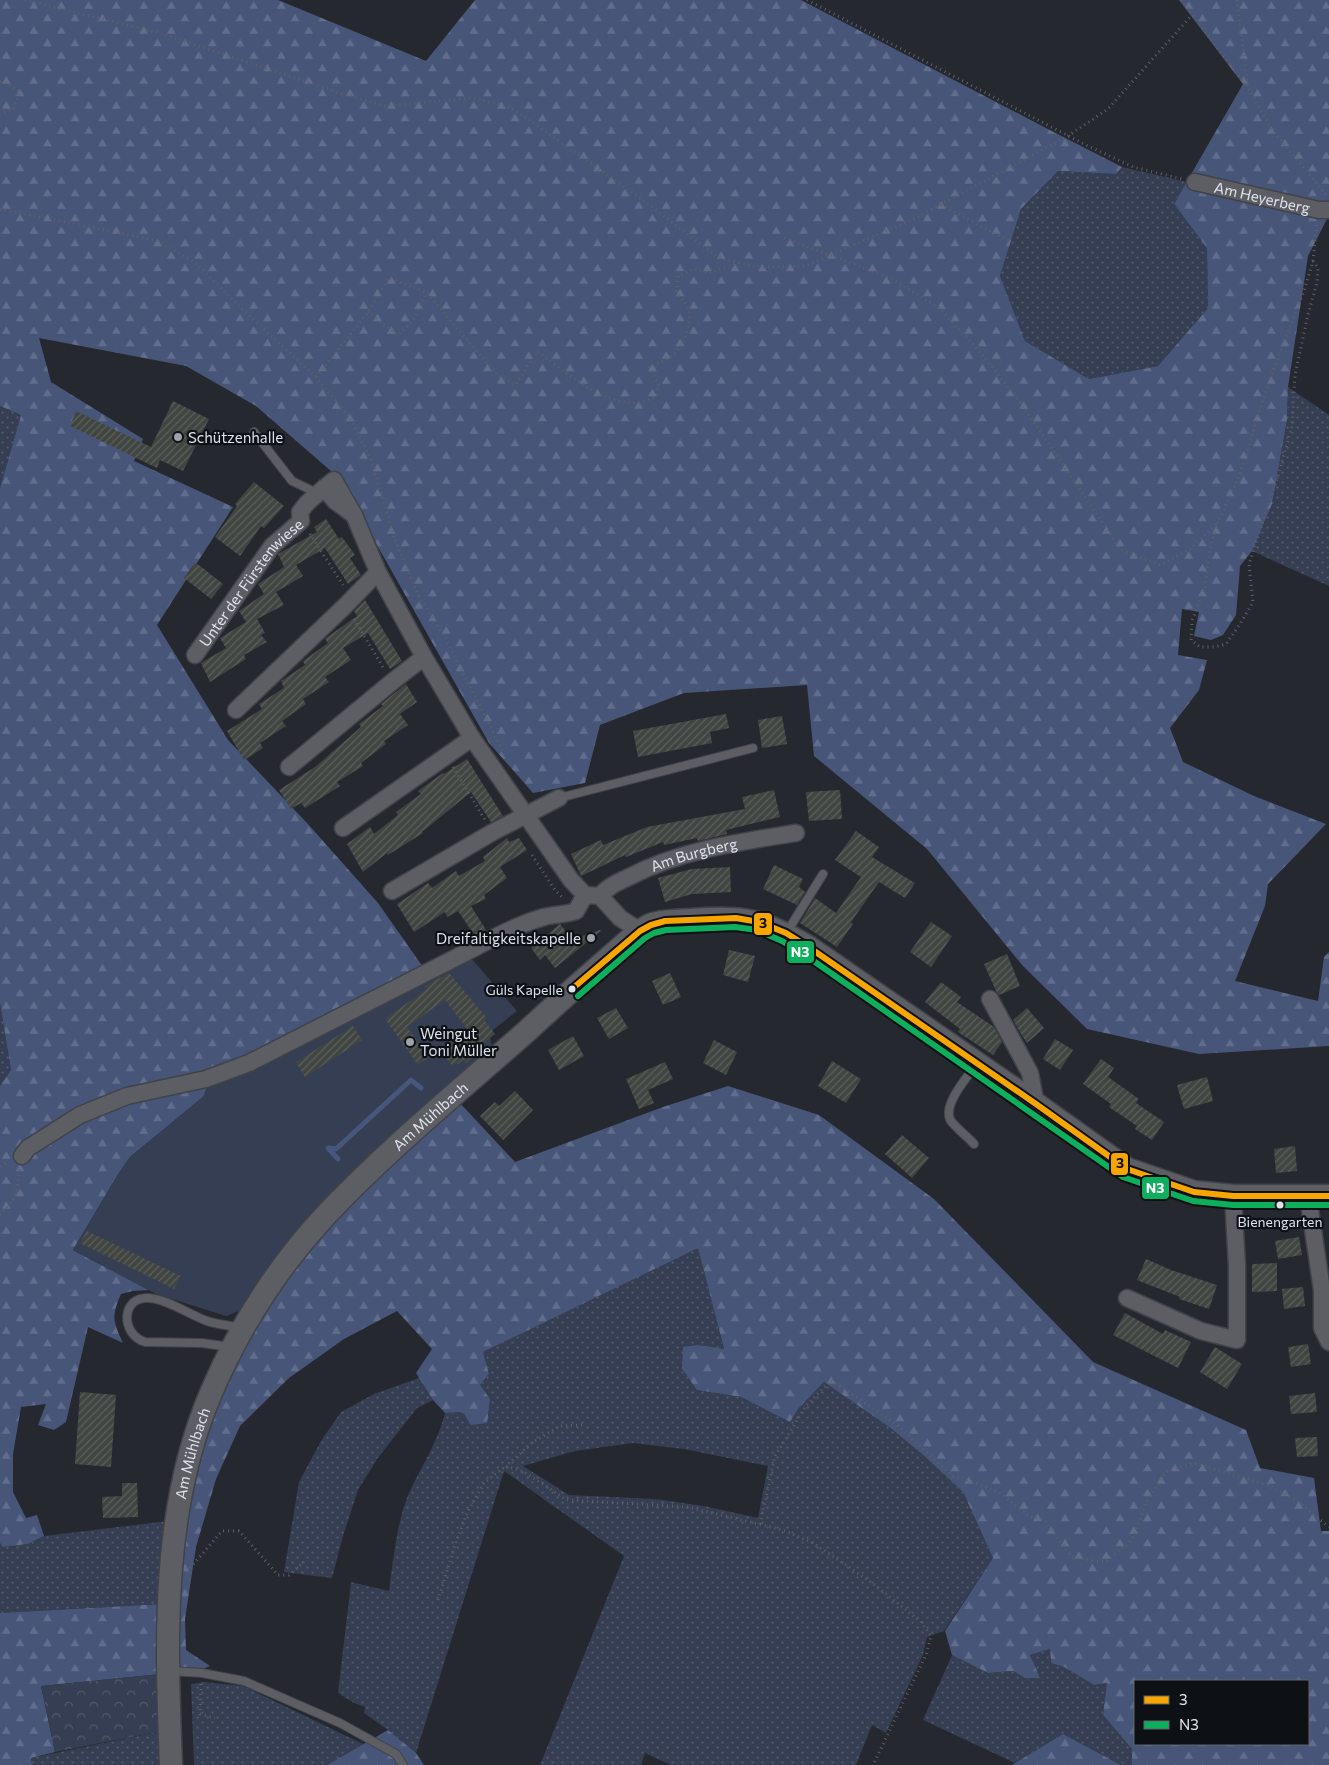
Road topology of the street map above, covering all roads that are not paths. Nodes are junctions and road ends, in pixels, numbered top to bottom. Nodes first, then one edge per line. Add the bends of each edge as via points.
1 (1195, 182) road end
2 (1326, 207) edge
3 (254, 432) dead end
4 (320, 490) junction
5 (378, 572) junction
6 (195, 655) dead end
7 (424, 657) junction
8 (236, 710) dead end
9 (472, 738) junction
10 (753, 748) dead end
11 (289, 767) dead end
12 (559, 798) joint
13 (526, 815) junction
14 (343, 828) dead end
15 (796, 833) dead end
16 (822, 874) dead end
17 (392, 891) dead end
18 (592, 896) junction
19 (640, 931) junction
20 (786, 933) junction
21 (990, 999) dead end
22 (978, 1063) junction
23 (1036, 1104) junction
24 (974, 1144) dead end
25 (22, 1156) road end
26 (1233, 1196) junction
27 (1318, 1196) edge
28 (1127, 1298) dead end
29 (238, 1338) junction
30 (1329, 1342) edge
31 (167, 1671) junction
32 (171, 1765) edge
33 (403, 1765) edge

1 - 2 street, Am Heyerberg
3 - 4 lane via 292,481
4 - 5 street via 334,480 354,515
4 - 6 street, Unter der Fürstenwiese via 300,512 301,521 272,546
5 - 7 street
5 - 8 street
7 - 9 street
7 - 11 street
9 - 13 street
9 - 14 street
10 - 12 lane
12 - 13 street
13 - 17 street
13 - 18 street via 571,880
15 - 18 street, Am Burgberg via 734,843 672,859
16 - 20 lane
18 - 19 street
18 - 25 street, Am Burgberg via 576,911 522,924 497,935 249,1063 206,1079 127,1096 80,1116 28,1148
19 - 20 street, Am Mühlbach via 665,921 736,918 759,922
19 - 29 street, Am Mühlbach via 382,1159 323,1218 271,1285
20 - 22 street, Am Mühlbach
21 - 23 street via 1030,1073
22 - 23 street, Am Mühlbach
22 - 24 lane via 959,1087 949,1113 950,1119
23 - 26 street, Am Mühlbach via 1127,1169 1194,1192
26 - 27 street, Am Mühlbach
26 - 28 street via 1237,1340 1201,1331
27 - 30 street via 1322,1328
29 - 29 lane via 157,1300 138,1300 127,1314 130,1331 145,1342 202,1343
29 - 31 street, Am Mühlbach via 211,1393 196,1436 177,1518 170,1564
31 - 32 street, Am Mühlbach
31 - 33 lane via 202,1673 244,1681 340,1723 396,1754

